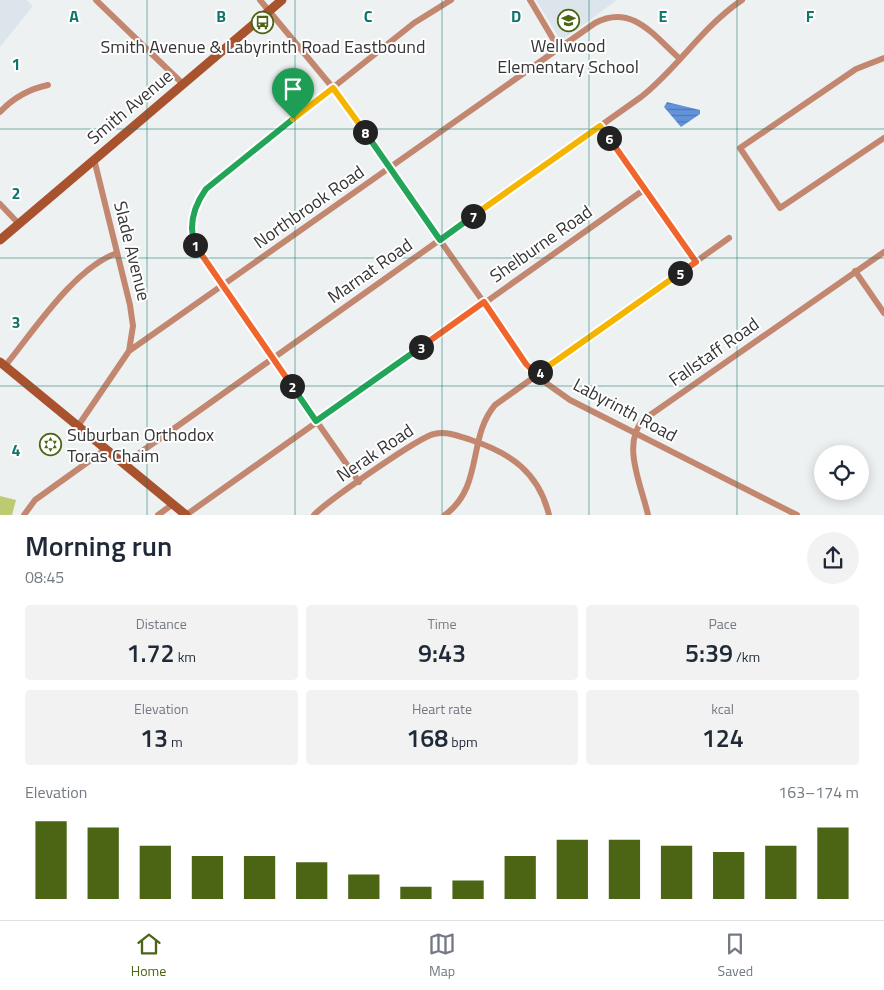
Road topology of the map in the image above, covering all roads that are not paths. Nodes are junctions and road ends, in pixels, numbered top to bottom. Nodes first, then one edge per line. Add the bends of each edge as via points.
1 (96, 0) edge
2 (260, 0) edge
3 (282, 0) edge
4 (452, 0) edge
5 (530, 0) edge
6 (742, 0) edge
7 (269, 10) junction
8 (559, 49) junction
9 (884, 58) edge
10 (680, 59) junction
11 (183, 84) junction
12 (48, 85) dead end
13 (333, 88) junction
14 (0, 112) edge
15 (600, 126) junction
16 (884, 138) edge
17 (94, 159) junction
18 (390, 168) junction
19 (645, 189) junction
20 (0, 204) edge
21 (19, 224) junction
22 (729, 238) dead end
23 (0, 240) edge
24 (440, 240) junction
25 (884, 252) edge
26 (117, 253) junction
27 (696, 262) junction
28 (856, 271) junction
29 (222, 287) junction
30 (484, 302) junction
31 (884, 313) edge
32 (129, 351) junction
33 (273, 359) junction
34 (2, 364) edge
35 (536, 374) junction
36 (316, 421) junction
37 (78, 426) junction
38 (634, 433) junction
39 (479, 442) junction
40 (106, 449) junction
41 (124, 464) junction
42 (359, 482) junction
43 (173, 504) junction
44 (24, 515) edge
45 (158, 515) edge
46 (186, 515) edge
47 (314, 515) edge
48 (445, 515) edge
49 (549, 515) edge
50 (648, 515) edge
51 (797, 515) edge

1 - 11 street
2 - 7 street, Labyrinth Road
3 - 7 main road, Smith Avenue
4 - 13 street via 414,24
5 - 8 street
6 - 10 street, Marnat Road via 708,27
7 - 11 main road, Smith Avenue
7 - 13 street, Labyrinth Road
8 - 10 street, Northbrook Road via 602,19 624,16 642,25
8 - 18 street, Northbrook Road
9 - 16 street via 856,69 740,148 780,208
10 - 15 street, Marnat Road via 654,86
11 - 17 main road, Smith Avenue
12 - 14 street via 27,91
13 - 18 street, Labyrinth Road
13 - 29 street via 212,183 201,196 192,222 192,238 198,253
15 - 19 street
15 - 24 street, Marnat Road
17 - 21 main road, Smith Avenue
17 - 26 street, Slade Avenue
18 - 24 street, Labyrinth Road
18 - 29 street, Northbrook Road
19 - 27 street
19 - 30 street, Shelburne Road
20 - 21 street
21 - 23 main road, Smith Avenue
22 - 27 street
24 - 30 street, Labyrinth Road
24 - 33 street, Marnat Road
25 - 28 street, Fallstaff Road
26 - 32 street, Slade Avenue via 133,326
26 - 34 street via 97,263 67,290
27 - 35 street
28 - 31 street
28 - 38 street, Fallstaff Road via 648,416
29 - 32 street, Northbrook Road
29 - 33 street
30 - 35 street, Labyrinth Road
30 - 36 street, Shelburne Road
32 - 37 street, Northbrook Road
33 - 36 street
33 - 41 street, Marnat Road
34 - 37 main road
35 - 38 street, Labyrinth Road via 564,396
35 - 39 street via 490,410
36 - 42 street
36 - 46 street, Shelburne Road
37 - 40 main road
38 - 50 street via 634,456
38 - 51 street, Labyrinth Road
39 - 42 street, Nerak Road via 451,434 431,434
39 - 48 street via 464,495
39 - 49 street, Nerak Road via 523,466 540,489
40 - 41 main road
40 - 44 street via 35,500
41 - 43 main road
42 - 47 street, Nerak Road
43 - 45 street
43 - 46 main road

